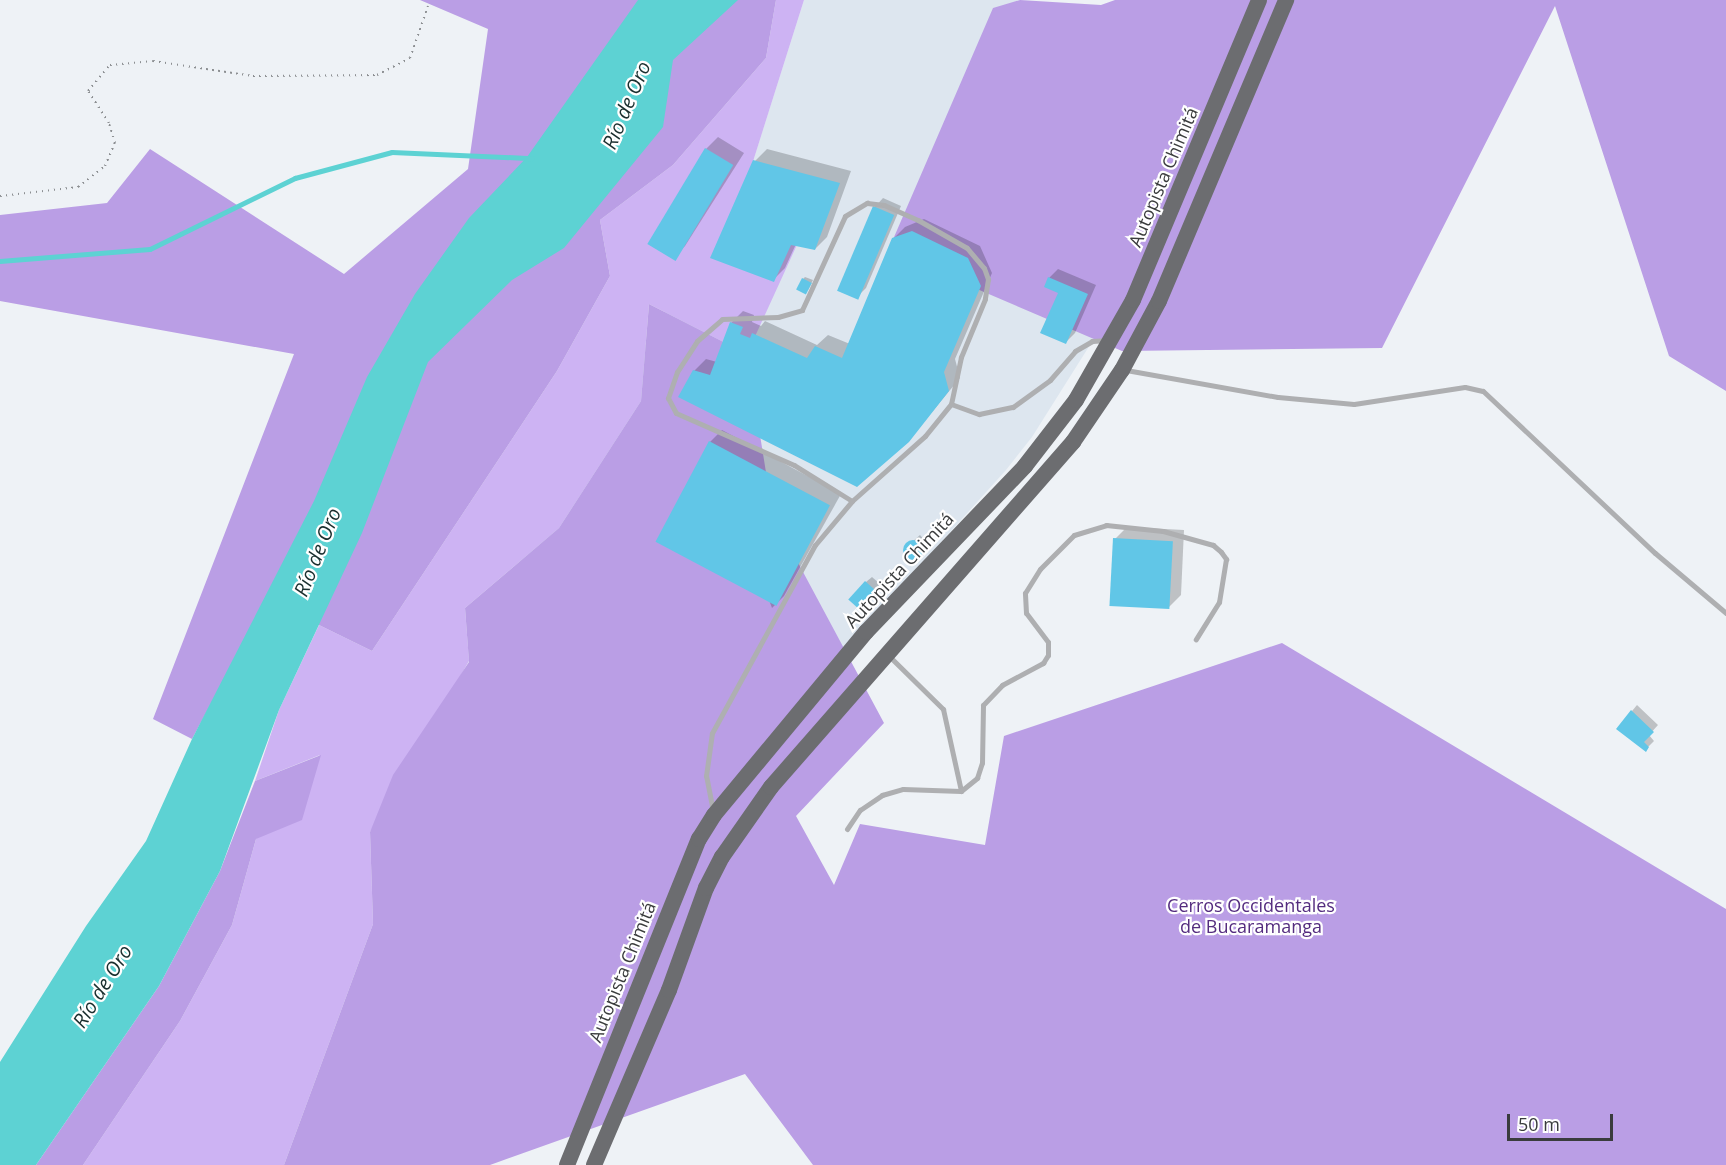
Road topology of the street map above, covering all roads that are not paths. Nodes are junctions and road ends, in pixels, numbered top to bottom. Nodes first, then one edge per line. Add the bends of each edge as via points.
1 (1258, 0) edge
2 (1286, 0) edge
3 (1113, 340) junction
4 (1122, 370) junction
5 (951, 404) junction
6 (852, 501) junction
7 (1726, 613) edge
8 (1196, 639) dead end
9 (888, 655) junction
10 (961, 791) junction
11 (714, 815) junction
12 (847, 829) dead end
13 (567, 1165) edge
14 (594, 1165) edge

1 - 3 highway, Autopista Chimitá
2 - 4 highway via 1159,301
3 - 5 lane via 1092,341 1075,351 1050,380 1012,407 980,414
3 - 11 highway, Autopista Chimitá via 1048,438 866,632
4 - 7 lane via 1278,397 1354,404 1465,387 1483,391 1655,553
4 - 9 highway via 1073,442
5 - 6 lane via 925,436
5 - 6 lane via 961,357 985,299 988,279 978,258 967,248 884,205 867,203 845,216 802,310 778,317 722,319 712,325 677,372 668,398 670,407 794,465
6 - 11 lane via 815,545 712,733 705,776
8 - 10 lane via 1219,602 1226,559 1213,545 1163,531 1106,525 1074,535 1040,569 1025,593 1026,613 1048,642 1048,655 1043,663 1002,685 983,705 982,763 977,778
9 - 10 lane via 943,709
9 - 14 highway via 771,788 722,857
10 - 12 lane via 903,789 882,795 860,810
11 - 13 highway, Autopista Chimitá via 675,893

